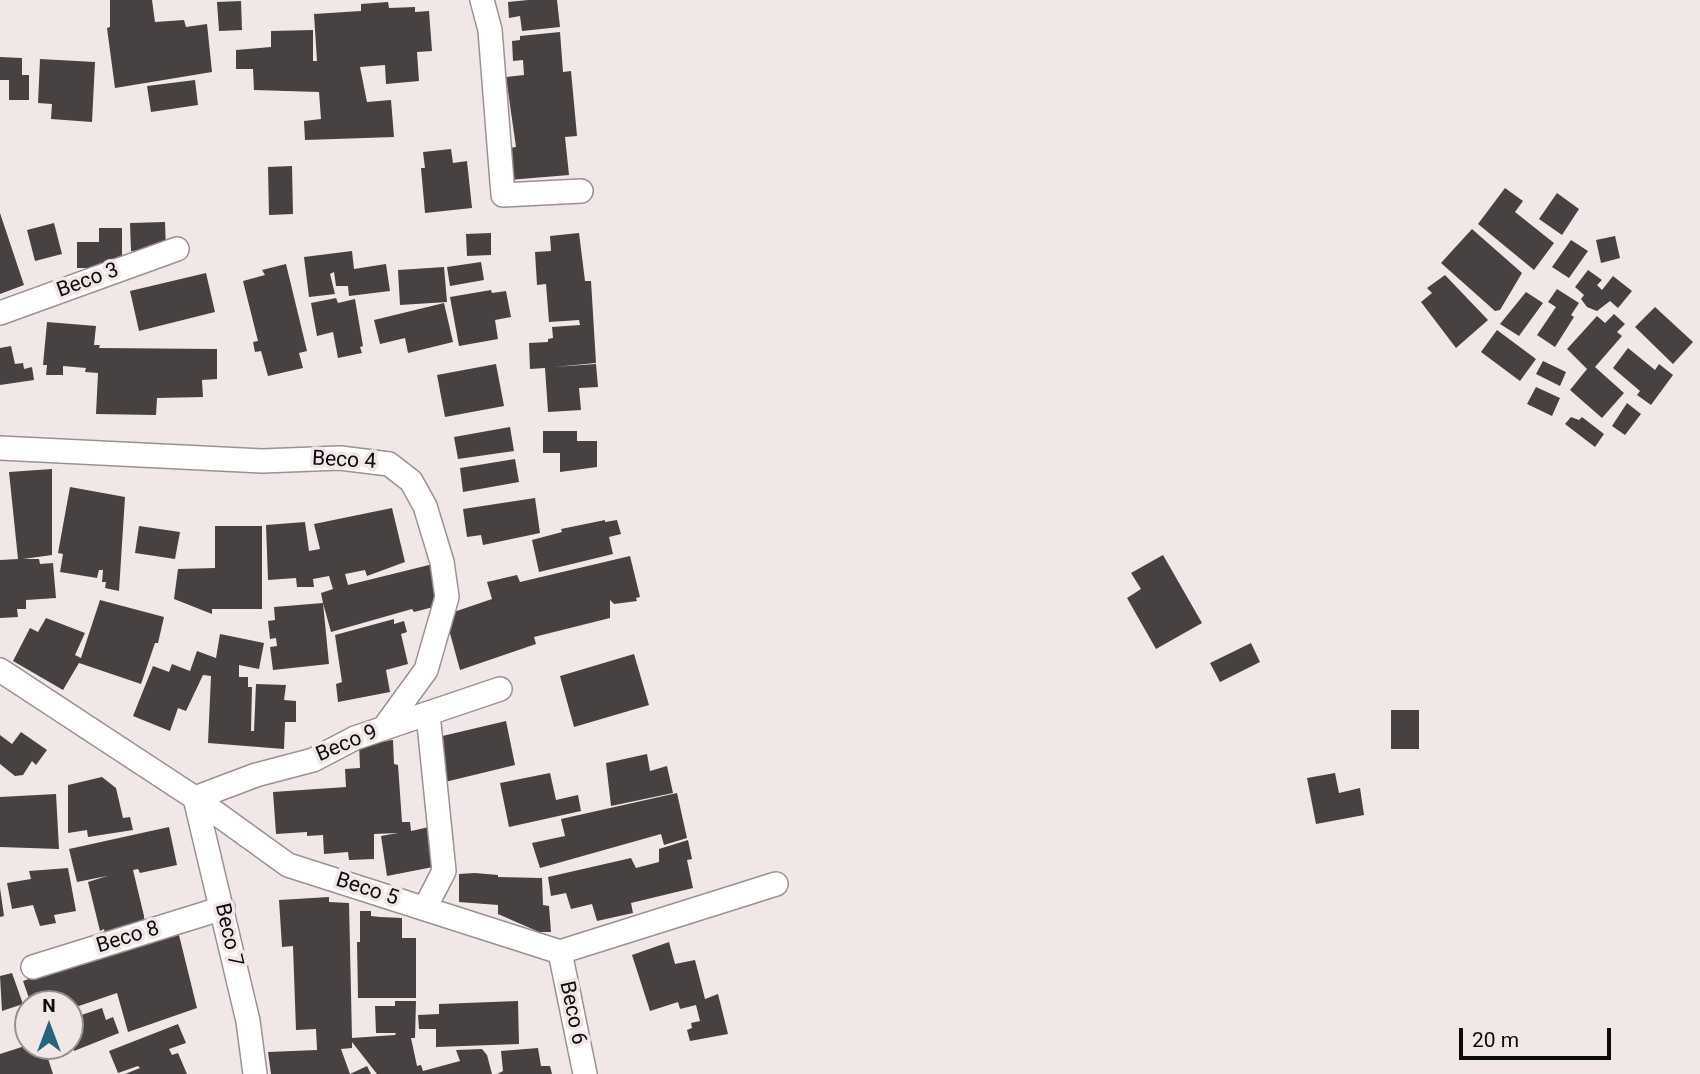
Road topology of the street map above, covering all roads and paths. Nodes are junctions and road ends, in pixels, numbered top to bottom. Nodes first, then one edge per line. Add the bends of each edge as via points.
1 (482, 0) edge
2 (581, 191) dead end
3 (177, 249) dead end
4 (0, 313) edge
5 (0, 448) edge
6 (0, 670) edge
7 (500, 689) dead end
8 (428, 714) junction
9 (383, 729) junction
10 (195, 798) junction
11 (776, 884) dead end
12 (223, 908) junction
13 (425, 908) junction
14 (559, 952) junction
15 (33, 967) dead end
16 (256, 1074) edge
17 (585, 1074) edge

1 - 2 lane via 489,30 503,195
3 - 4 lane, Beco 3
5 - 9 lane, Beco 4 via 262,461 340,458 389,464 411,481 425,506 447,597 426,670
6 - 10 lane, Beco 5
7 - 8 lane, Beco 9
8 - 9 lane, Beco 9
8 - 13 lane via 444,871
9 - 10 lane, Beco 9 via 313,760
10 - 12 lane, Beco 7
10 - 13 lane, Beco 5 via 288,865
11 - 14 lane
12 - 15 lane, Beco 8
12 - 16 lane, Beco 7
13 - 14 lane, Beco 5
14 - 17 lane, Beco 6

